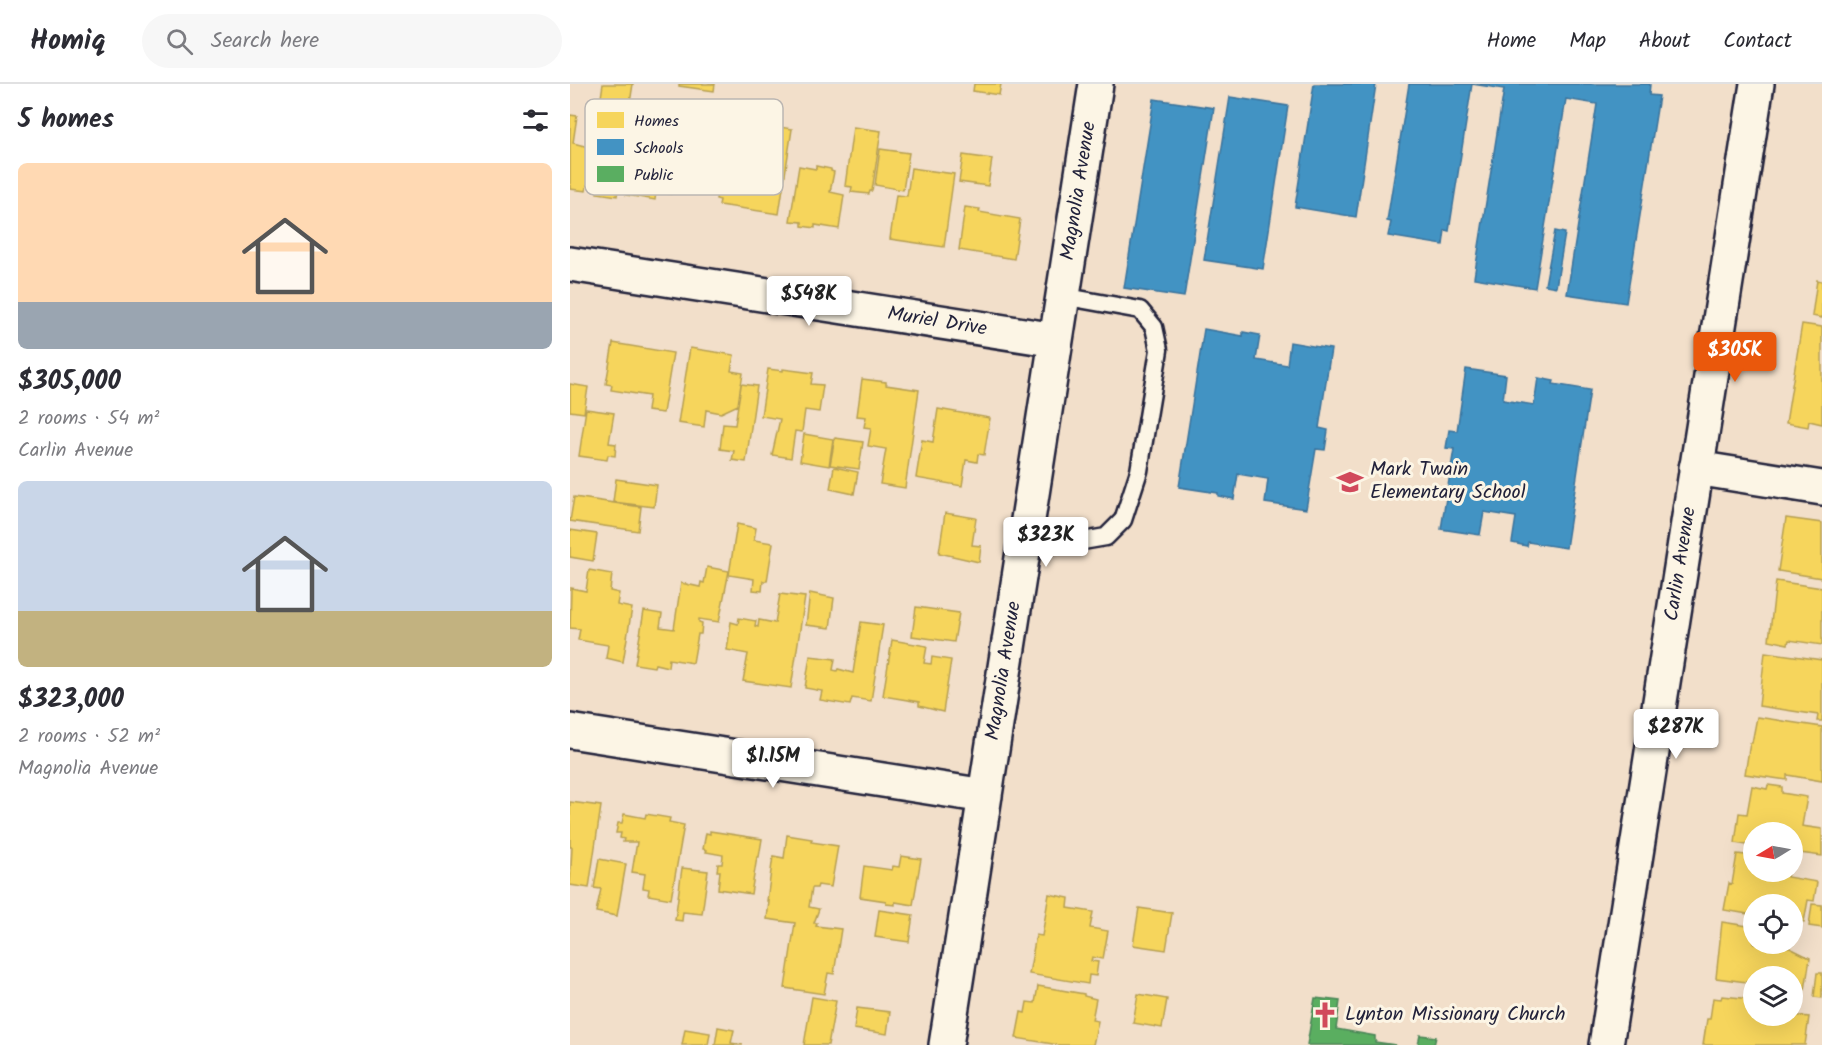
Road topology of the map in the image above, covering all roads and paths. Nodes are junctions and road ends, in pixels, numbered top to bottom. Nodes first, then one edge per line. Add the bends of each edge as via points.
1 (1096, 84) edge
2 (1756, 84) edge
3 (570, 264) edge
4 (1062, 296) junction
5 (1056, 340) junction
6 (1696, 468) junction
7 (1822, 488) edge
8 (1026, 532) junction
9 (570, 731) edge
10 (985, 796) junction
11 (946, 1045) edge
12 (1606, 1045) edge

1 - 4 street, Magnolia Avenue
2 - 6 street, Carlin Avenue
3 - 5 street, Muriel Drive
4 - 5 street, Magnolia Avenue
4 - 8 lane via 1140,310 1154,327 1159,350 1139,471 1123,520 1106,537 1077,542
5 - 8 street, Magnolia Avenue
6 - 7 street
6 - 12 street, Carlin Avenue
8 - 10 street, Magnolia Avenue
9 - 10 street
10 - 11 street, Magnolia Avenue

